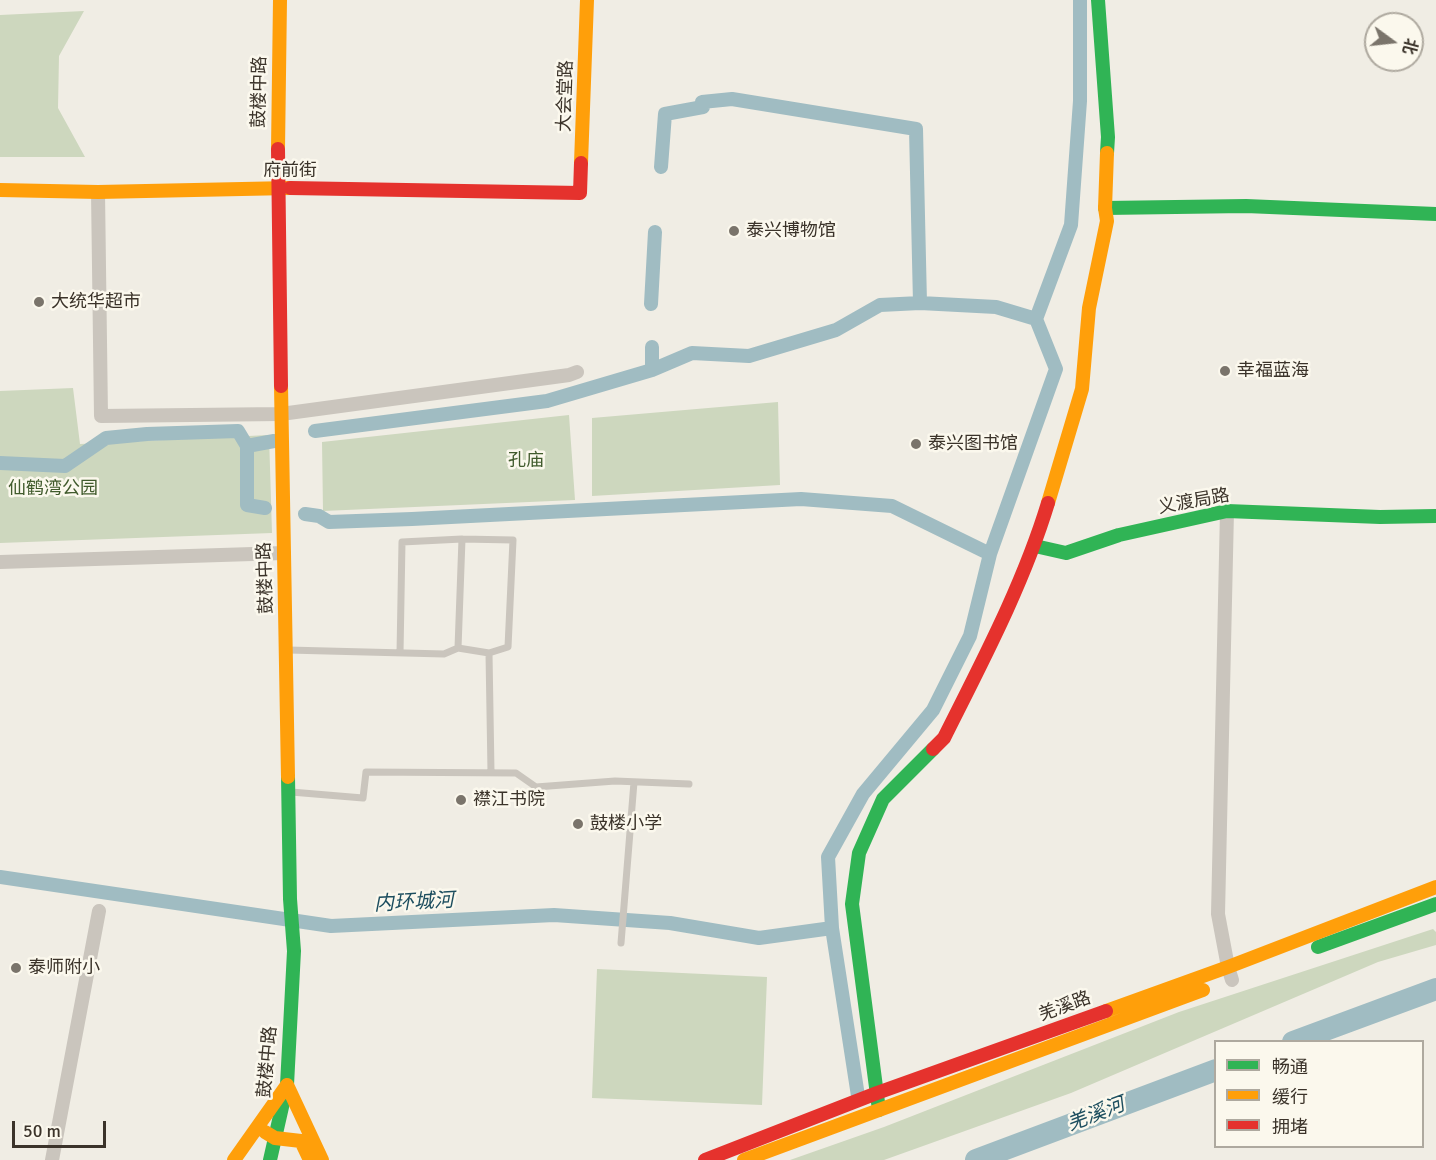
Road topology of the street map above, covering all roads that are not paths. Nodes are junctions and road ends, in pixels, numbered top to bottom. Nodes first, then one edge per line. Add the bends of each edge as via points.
1 (280, 0) edge
2 (292, 0) edge
3 (587, 0) edge
4 (1098, 0) edge
5 (283, 188) junction
6 (0, 190) edge
7 (98, 192) junction
8 (580, 194) joint
9 (1105, 208) junction
10 (1436, 214) edge
11 (577, 372) dead end
12 (288, 413) junction
13 (1227, 511) junction
14 (1436, 516) edge
15 (462, 539) junction
16 (1035, 546) junction
17 (284, 553) junction
18 (0, 562) edge
19 (458, 648) junction
20 (291, 650) junction
21 (489, 652) junction
22 (400, 653) junction
23 (491, 772) junction
24 (634, 782) junction
25 (689, 784) dead end
26 (293, 793) junction
27 (1436, 887) edge
28 (1436, 904) edge
29 (99, 910) dead end
30 (1373, 918) junction
31 (621, 943) dead end
32 (1230, 974) junction
33 (290, 1092) junction
34 (877, 1093) junction
35 (879, 1110) junction
36 (280, 1139) junction
37 (276, 1157) edge
38 (52, 1160) edge
39 (234, 1160) edge
40 (244, 1160) edge
41 (310, 1160) edge
42 (322, 1160) edge
43 (705, 1160) edge
44 (744, 1160) edge

1 - 5 street, 鼓楼中路
2 - 5 street
3 - 8 street, 大会堂路
4 - 9 street via 1108,136
5 - 7 street, 府前街
5 - 8 street, 府前街
5 - 12 street, 鼓楼中路
6 - 7 street, 府前街
7 - 12 street via 100,416
9 - 10 street via 1246,206
9 - 16 street via 1107,221 1089,308 1082,389
11 - 12 street
12 - 17 street, 鼓楼中路
12 - 20 street
13 - 14 street, 义渡局路
13 - 16 street, 义渡局路 via 1119,535 1066,553
13 - 32 street via 1218,914
15 - 19 lane
15 - 21 lane via 513,540 508,647
15 - 22 lane via 402,542
16 - 34 street via 944,738 883,800 859,853 852,904
17 - 18 street
17 - 20 street, 鼓楼中路
19 - 21 lane
19 - 22 lane via 444,654
20 - 22 lane
20 - 26 street, 鼓楼中路
21 - 23 lane
23 - 24 lane via 516,773 536,787
23 - 26 lane via 366,772 363,798
24 - 25 lane
24 - 31 lane
26 - 33 street, 鼓楼中路 via 302,1024
27 - 30 street, 羌溪路
28 - 30 street, 羌溪路
29 - 38 street
30 - 32 street, 羌溪路
32 - 34 street, 羌溪路
32 - 35 street, 羌溪路
33 - 36 street, 鼓楼中路
33 - 39 street
33 - 42 street
34 - 35 street
34 - 43 street, 羌溪路
35 - 44 street, 羌溪路
36 - 37 street
36 - 40 street via 263,1132
36 - 41 street via 301,1141

